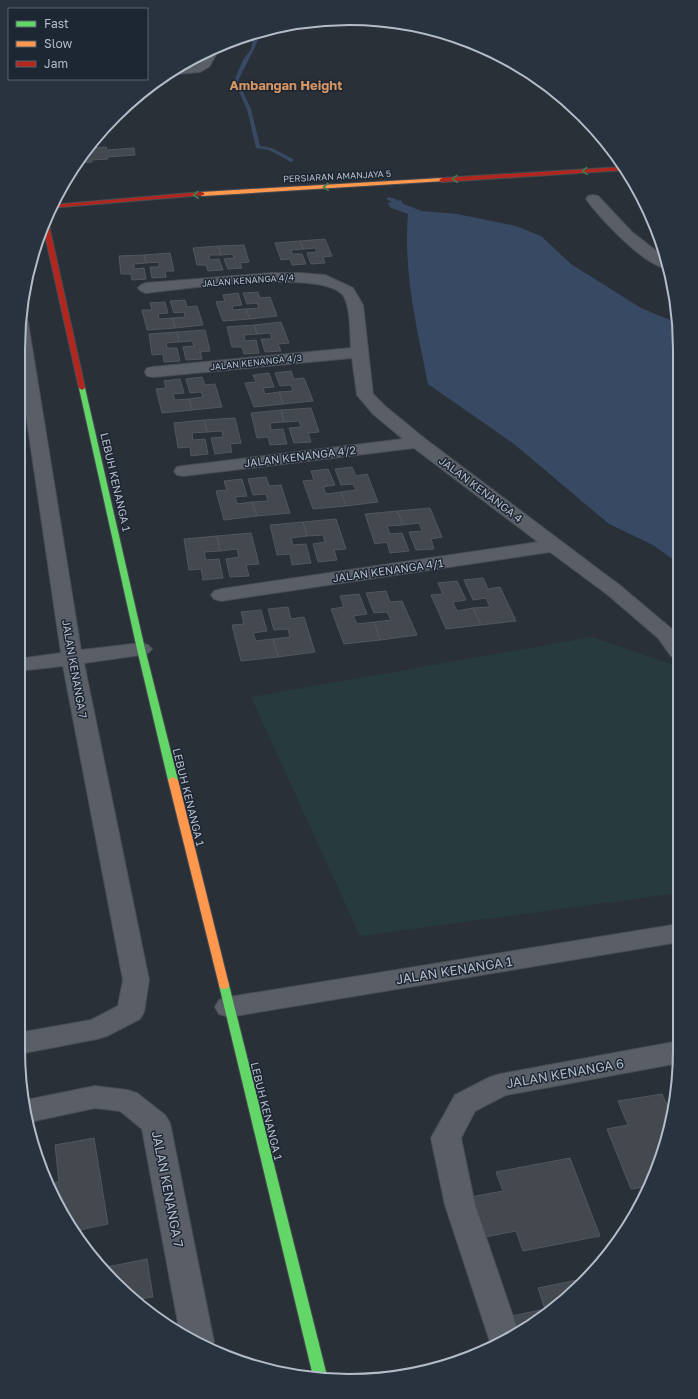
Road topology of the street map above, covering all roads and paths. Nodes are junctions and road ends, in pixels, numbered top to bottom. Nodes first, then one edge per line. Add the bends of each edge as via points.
1 (209, 57) edge
2 (182, 71) edge
3 (618, 169) edge
4 (593, 199) dead end
5 (58, 205) edge
6 (47, 232) edge
7 (661, 261) edge
8 (146, 288) dead end
9 (348, 291) joint
10 (359, 352) junction
11 (25, 354) edge
12 (153, 372) dead end
13 (418, 442) junction
14 (183, 471) dead end
15 (555, 545) junction
16 (221, 595) dead end
17 (673, 644) edge
18 (140, 649) junction
19 (72, 658) junction
20 (25, 664) edge
21 (673, 933) edge
22 (229, 1007) junction
23 (25, 1043) edge
24 (673, 1053) edge
25 (31, 1110) edge
26 (503, 1335) edge
27 (197, 1336) edge
28 (319, 1372) edge

1 - 2 street via 205,65 196,70
3 -> 5 street, PERSIARAN AMANJAYA 5 via 214,193
4 - 7 street via 618,228 648,254
6 - 18 street, LEBUH KENANGA 1
8 - 9 street, JALAN KENANGA 4/4 via 300,277 325,280
9 - 10 street, JALAN KENANGA 4 via 355,305
10 - 12 street, JALAN KENANGA 4/3
10 - 13 street, JALAN KENANGA 4 via 365,395
11 - 19 street, JALAN KENANGA 7
13 - 14 street, JALAN KENANGA 4/2
13 - 15 street, JALAN KENANGA 4
15 - 16 street, JALAN KENANGA 4/1
15 - 17 street, JALAN KENANGA 4 via 666,634
18 - 19 street
18 - 22 street, LEBUH KENANGA 1
19 - 20 street
19 - 23 street, JALAN KENANGA 7 via 136,980 130,1012 97,1029
21 - 22 street, JALAN KENANGA 1
22 - 28 street, LEBUH KENANGA 1
24 - 26 street, JALAN KENANGA 6 via 500,1085 465,1103 446,1138 460,1205
25 - 27 street, JALAN KENANGA 7 via 95,1097 127,1101 155,1122

